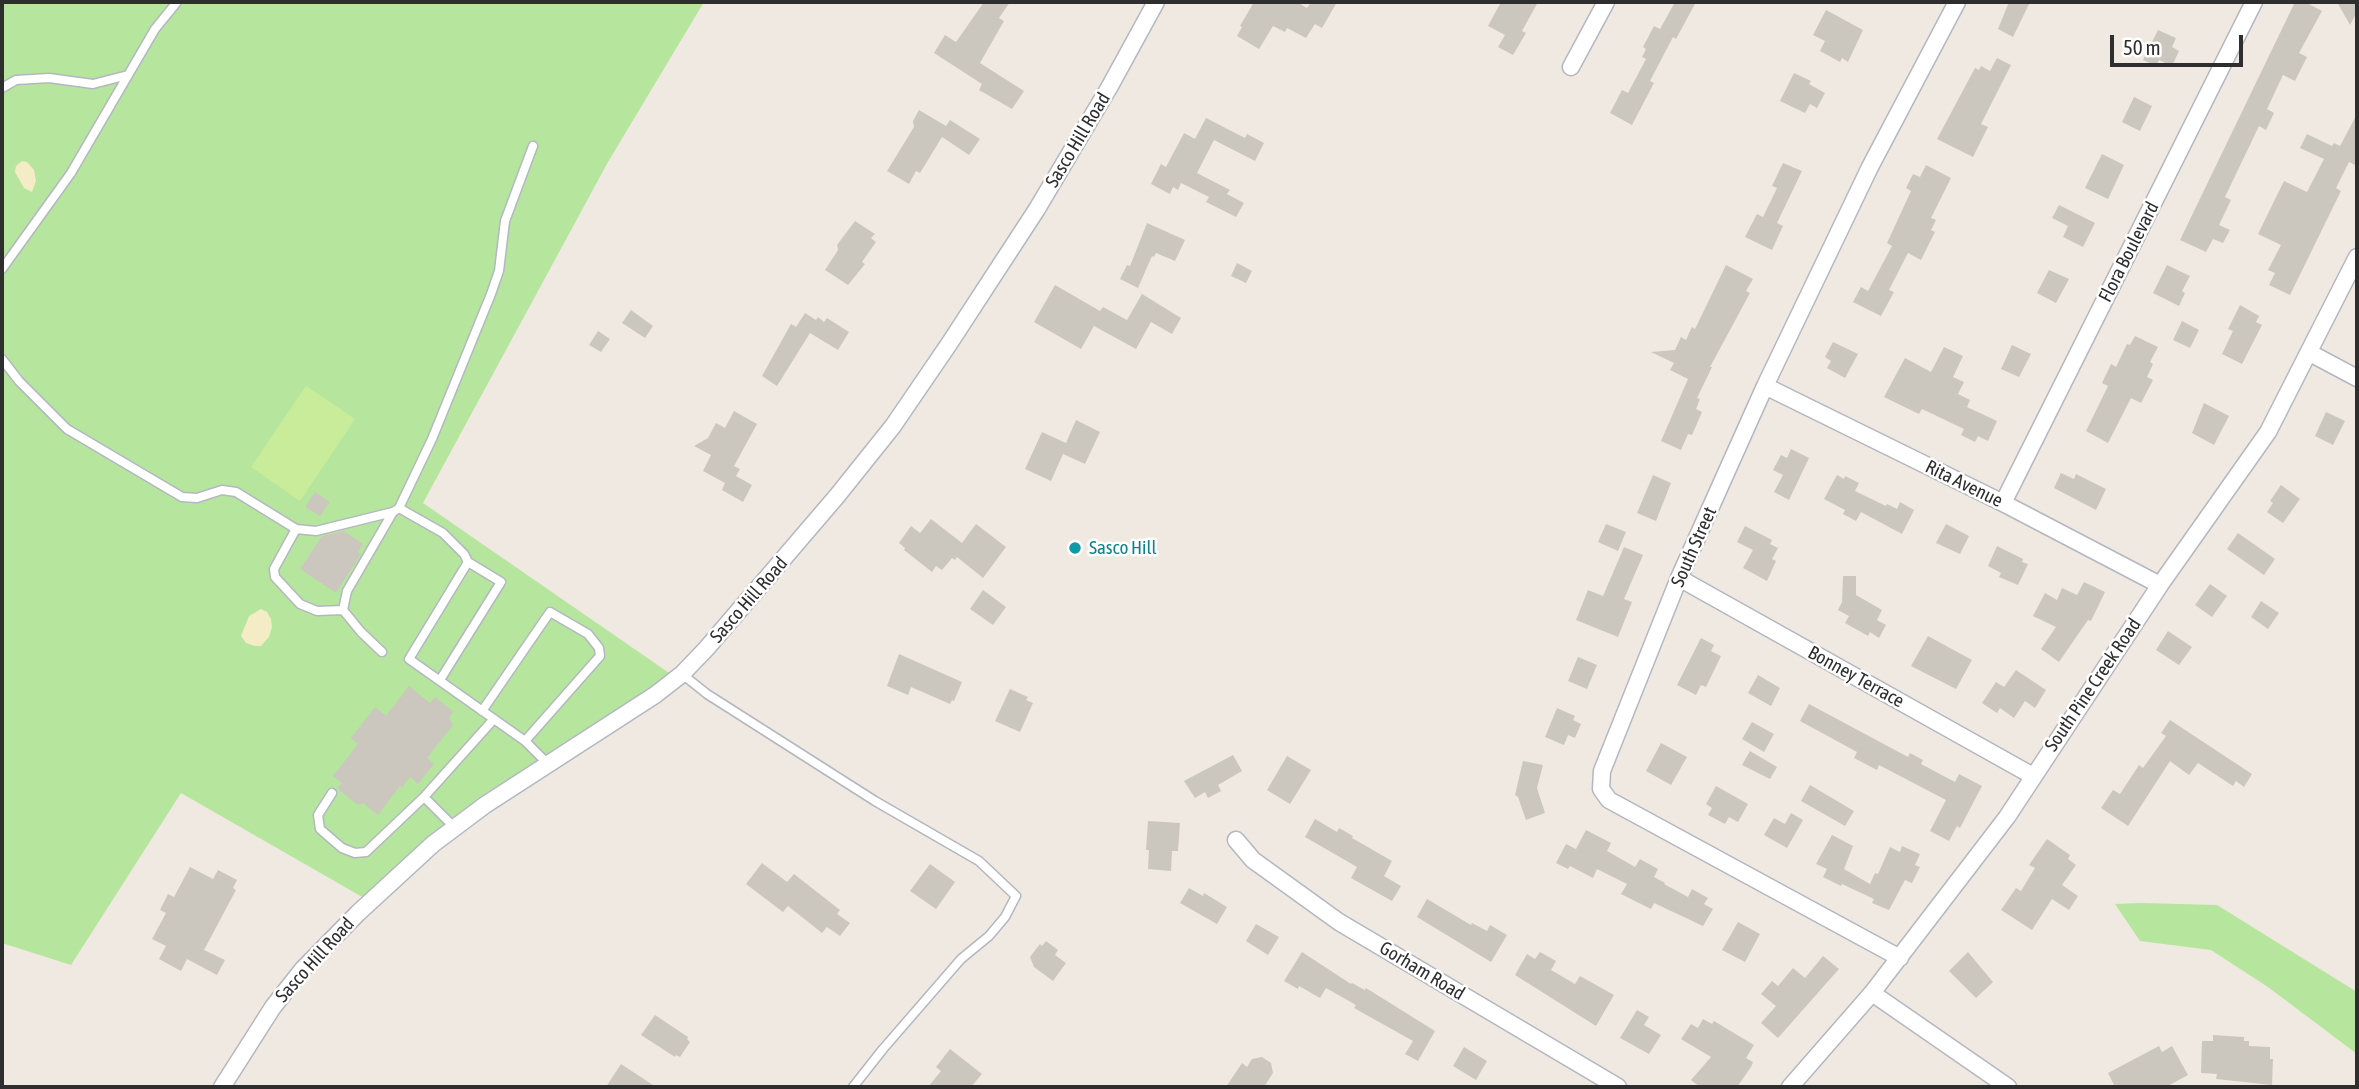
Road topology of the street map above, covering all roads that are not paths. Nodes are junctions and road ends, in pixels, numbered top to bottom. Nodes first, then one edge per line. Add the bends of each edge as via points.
1 (177, 2) edge
2 (1156, 2) edge
3 (1606, 2) edge
4 (1957, 2) edge
5 (2254, 2) edge
6 (1571, 67) dead end
7 (128, 75) junction
8 (2, 88) edge
9 (533, 146) dead end
10 (2357, 257) edge
11 (2, 268) edge
12 (2310, 353) junction
13 (2, 359) edge
14 (2357, 378) edge
15 (1765, 386) junction
16 (2003, 503) junction
17 (396, 510) junction
18 (296, 529) junction
19 (468, 562) junction
20 (1679, 578) junction
21 (2160, 585) junction
22 (343, 610) junction
23 (382, 652) dead end
24 (682, 674) junction
25 (440, 680) junction
26 (482, 711) junction
27 (493, 720) junction
28 (524, 741) junction
29 (548, 764) junction
30 (2033, 776) junction
31 (332, 793) dead end
32 (424, 797) junction
33 (455, 828) junction
34 (1236, 840) dead end
35 (1900, 958) junction
36 (1872, 993) junction
37 (222, 1087) edge
38 (853, 1087) edge
39 (1618, 1087) edge
40 (1790, 1087) edge
41 (2008, 1087) edge

1 - 7 lane
2 - 24 street, Sasco Hill Road via 1037,209 895,423
3 - 6 street
4 - 15 street, South Street via 1870,167
5 - 16 street, Flora Boulevard
7 - 8 lane via 93,84 48,78 16,80
7 - 11 lane via 71,173
9 - 17 lane via 505,221 499,271 491,294 448,401
10 - 12 street, South Pine Creek Road
12 - 14 street
12 - 21 street, South Pine Creek Road via 2268,432
13 - 18 lane via 67,429 166,489 197,498 222,490 236,492
15 - 16 street, Rita Avenue
15 - 20 street, South Street
16 - 21 street, Rita Avenue
17 - 18 lane via 316,531
17 - 19 lane via 443,533
17 - 22 lane via 347,591
18 - 22 lane via 274,569 275,577 300,604 317,611
19 - 25 lane via 409,659
19 - 25 lane via 501,582
20 - 30 street, Bonney Terrace
20 - 35 street, South Street via 1602,771 1601,789 1609,800
21 - 30 street, South Pine Creek Road
22 - 23 lane
24 - 29 street, Sasco Hill Road
24 - 38 lane via 706,694 875,801 979,860 1016,896 989,936 961,958
25 - 26 lane
26 - 27 lane
26 - 28 lane via 550,612 588,635 600,656
27 - 28 lane
27 - 32 lane
28 - 29 lane
29 - 33 street, Sasco Hill Road
30 - 35 street, South Pine Creek Road
31 - 32 lane via 318,814 320,829 341,848 355,853 366,852
32 - 33 lane
33 - 37 street, Sasco Hill Road via 385,888 303,969
34 - 39 street, Gorham Road via 1253,860 1339,922
35 - 36 street, South Pine Creek Road
36 - 40 street, South Pine Creek Road
36 - 41 street

